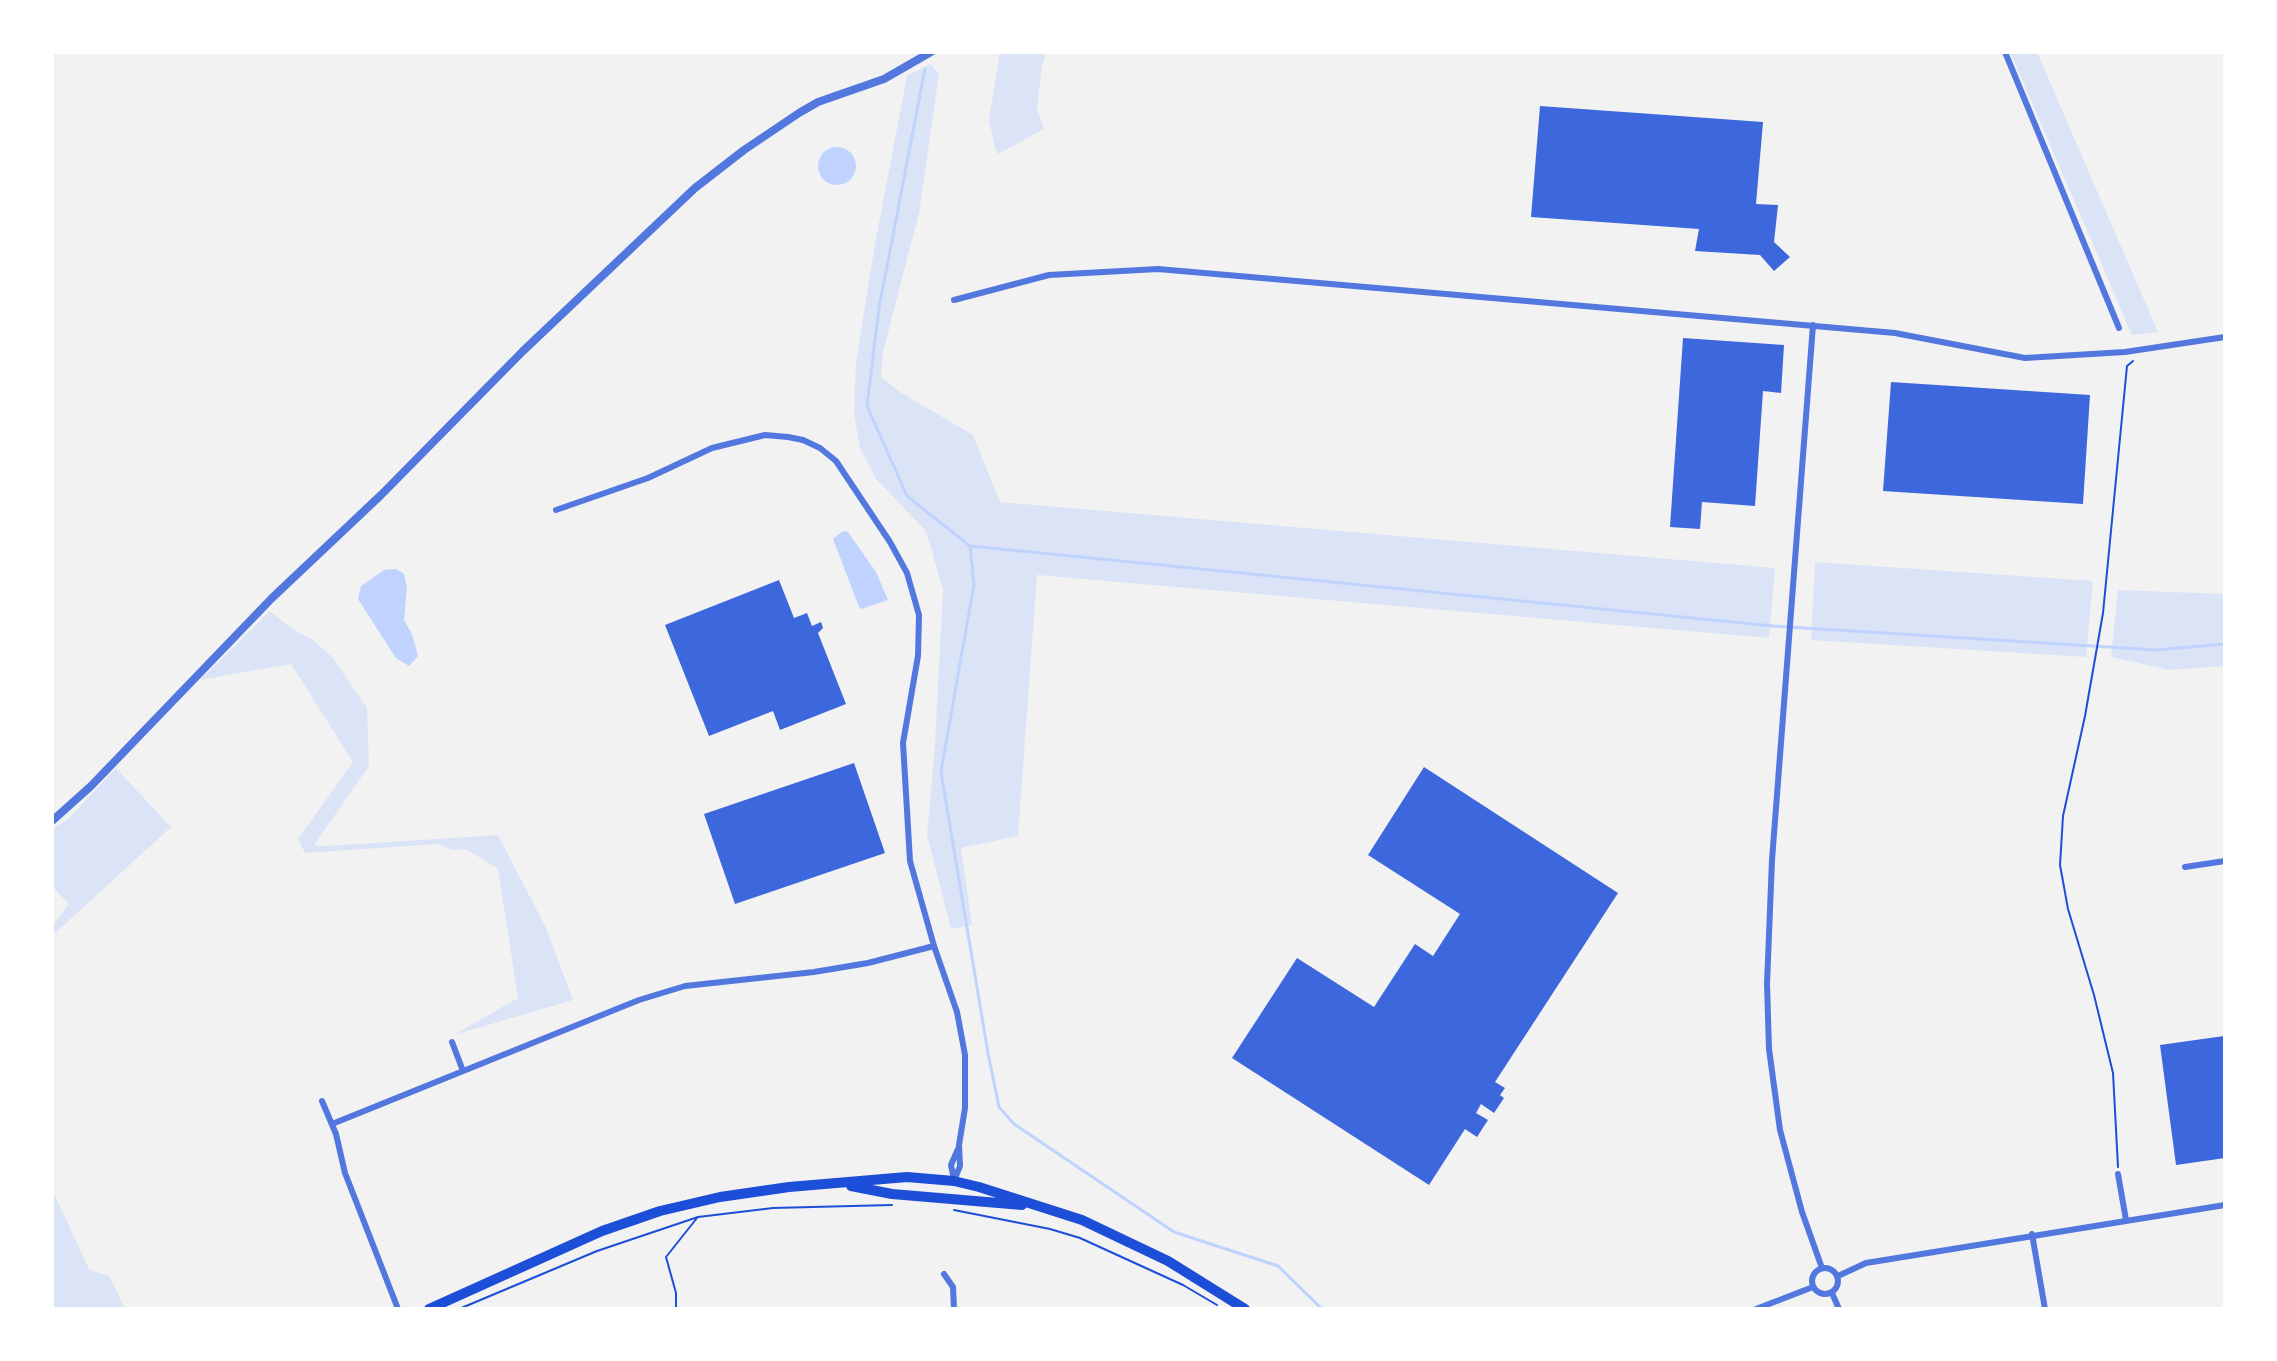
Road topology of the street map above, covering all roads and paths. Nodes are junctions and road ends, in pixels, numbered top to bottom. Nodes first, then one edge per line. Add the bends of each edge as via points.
1 (931, 52) edge
2 (2005, 52) edge
3 (954, 300) dead end
4 (1813, 325) junction
5 (2119, 328) dead end
6 (2225, 337) edge
7 (2133, 351) junction
8 (556, 510) dead end
9 (52, 821) edge
10 (2225, 861) edge
11 (2185, 867) dead end
12 (934, 946) junction
13 (452, 1042) dead end
14 (463, 1071) junction
15 (322, 1101) dead end
16 (332, 1124) junction
17 (2118, 1174) joint
18 (954, 1181) junction
19 (837, 1183) junction
20 (951, 1199) junction
21 (897, 1205) dead end
22 (2225, 1205) edge
23 (1035, 1206) junction
24 (971, 1214) dead end
25 (698, 1217) junction
26 (2126, 1220) junction
27 (2032, 1234) junction
28 (1822, 1268) junction
29 (944, 1274) dead end
30 (1838, 1276) junction
31 (1813, 1287) junction
32 (1832, 1293) junction
33 (398, 1309) edge
34 (429, 1309) edge
35 (459, 1309) edge
36 (676, 1309) edge
37 (954, 1309) edge
38 (1225, 1309) edge
39 (1245, 1309) edge
40 (1756, 1309) edge
41 (1839, 1309) edge
42 (2045, 1309) edge

1 - 9 street via 884,79 818,102 695,188 272,598
2 - 5 street
3 - 4 street via 1049,275 1158,269
4 - 7 street via 1895,333 2025,358
4 - 28 street via 1767,984 1780,1130
6 - 7 street
7 - 17 path via 2133,363 2127,366 2103,613 2063,816 2060,865 2113,1073
8 - 12 street via 749,437 803,440 836,461 907,573 919,615 918,656 903,743 905,809 910,861
10 - 11 street
12 - 14 street via 814,972 685,986
12 - 18 street via 957,1012 965,1055 965,1108 951,1165
13 - 14 street
14 - 16 street
15 - 16 street
16 - 33 street via 345,1173
17 - 26 street
18 - 19 main road via 907,1177
18 - 20 main road
18 - 23 main road
19 - 20 main road
19 - 34 main road via 720,1197 639,1217
20 - 23 main road
21 - 25 path via 773,1208
22 - 26 street
23 - 39 main road via 1127,1240
24 - 38 path via 1080,1238
25 - 35 path via 597,1251
25 - 36 path via 666,1257
26 - 27 street
27 - 30 street via 1866,1263
27 - 42 street
28 - 30 street
28 - 31 street
29 - 37 street via 953,1287
30 - 32 street
31 - 32 street
31 - 40 street
32 - 41 street

